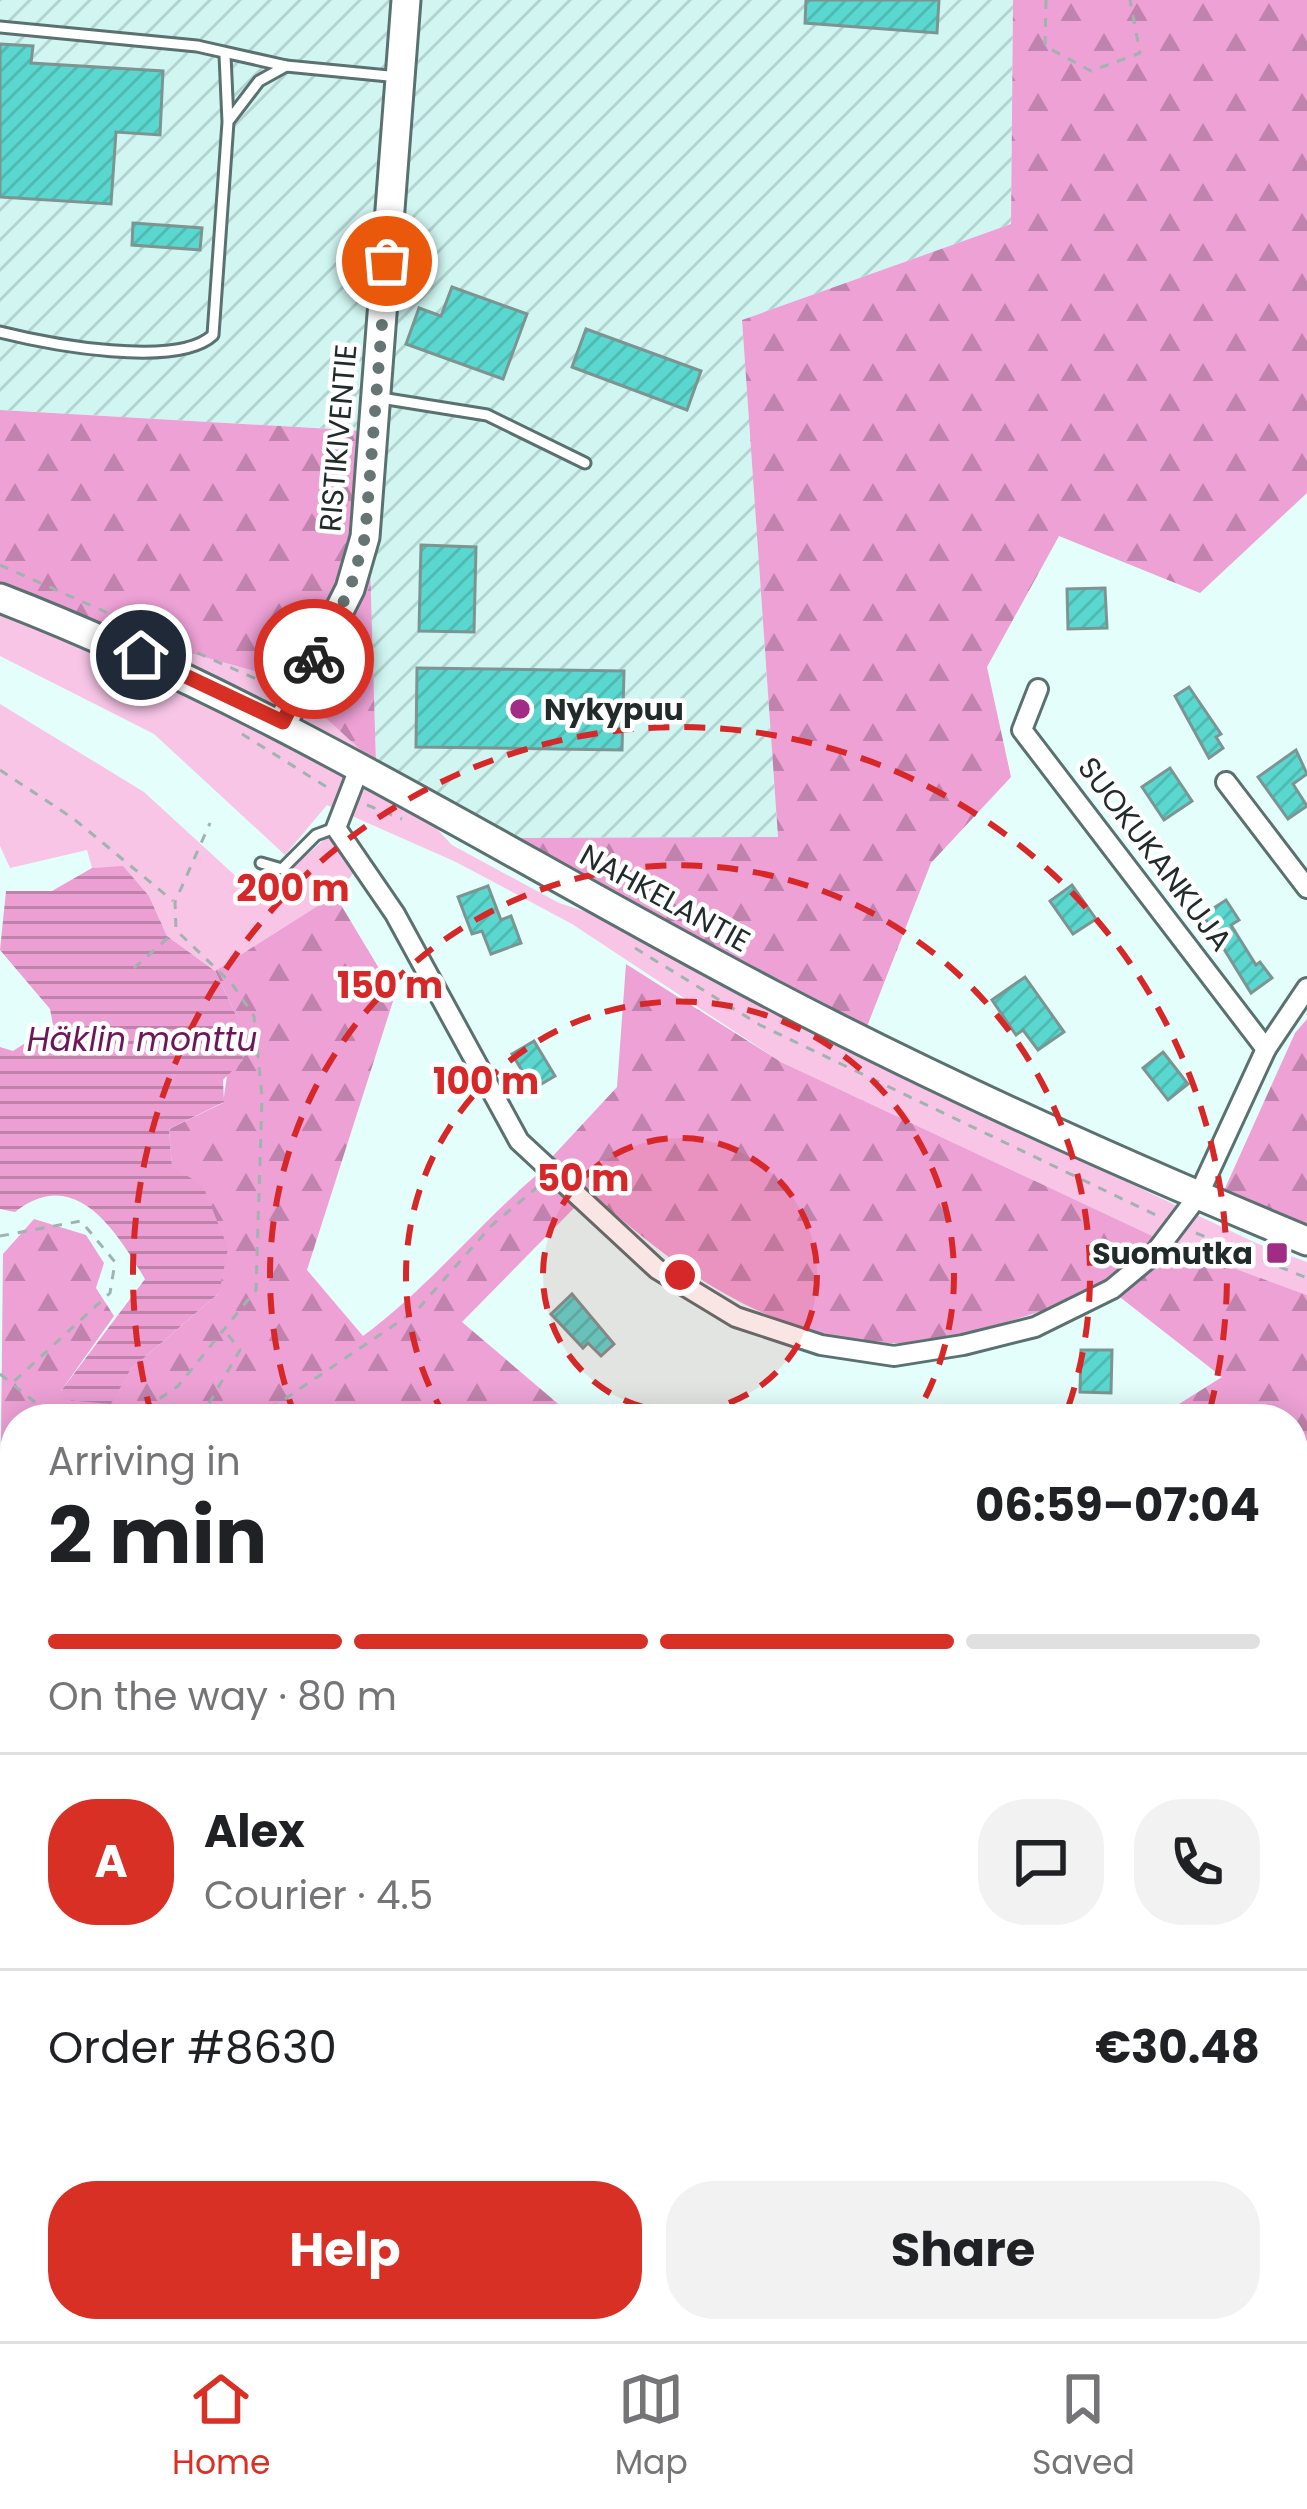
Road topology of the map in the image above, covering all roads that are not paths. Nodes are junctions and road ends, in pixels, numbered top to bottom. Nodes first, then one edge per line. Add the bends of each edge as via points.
1 (406, 0) edge
2 (0, 27) edge
3 (225, 55) junction
4 (286, 66) junction
5 (401, 77) junction
6 (228, 122) junction
7 (0, 332) edge
8 (376, 398) junction
9 (585, 463) dead end
10 (0, 598) edge
11 (1038, 689) dead end
12 (289, 710) junction
13 (360, 766) junction
14 (1226, 782) dead end
15 (336, 828) junction
16 (262, 863) dead end
17 (1307, 888) edge
18 (1307, 988) edge
19 (1266, 1049) junction
20 (1198, 1196) junction
21 (1307, 1241) edge

1 - 5 main road, RISTIKIVENTIE
2 - 3 lane
3 - 4 lane
3 - 6 lane
4 - 5 lane
4 - 6 lane via 260,81
5 - 8 main road, RISTIKIVENTIE
6 - 7 lane via 218,322 202,345 184,352 70,345
8 - 9 lane via 487,415
8 - 12 main road, RISTIKIVENTIE via 365,537 350,589
10 - 12 main road, NAHKELANTIE
11 - 19 street, SUOKUKANKUJA via 1022,730
12 - 13 main road, NAHKELANTIE
13 - 15 street
13 - 20 main road, NAHKELANTIE via 793,1005
14 - 17 street
15 - 16 lane via 316,835 282,869
15 - 20 street via 395,914 519,1142 657,1269 736,1317 821,1346 895,1356 1035,1328 1112,1289 1154,1254
18 - 19 street
19 - 20 street
20 - 21 main road, NAHKELANTIE

